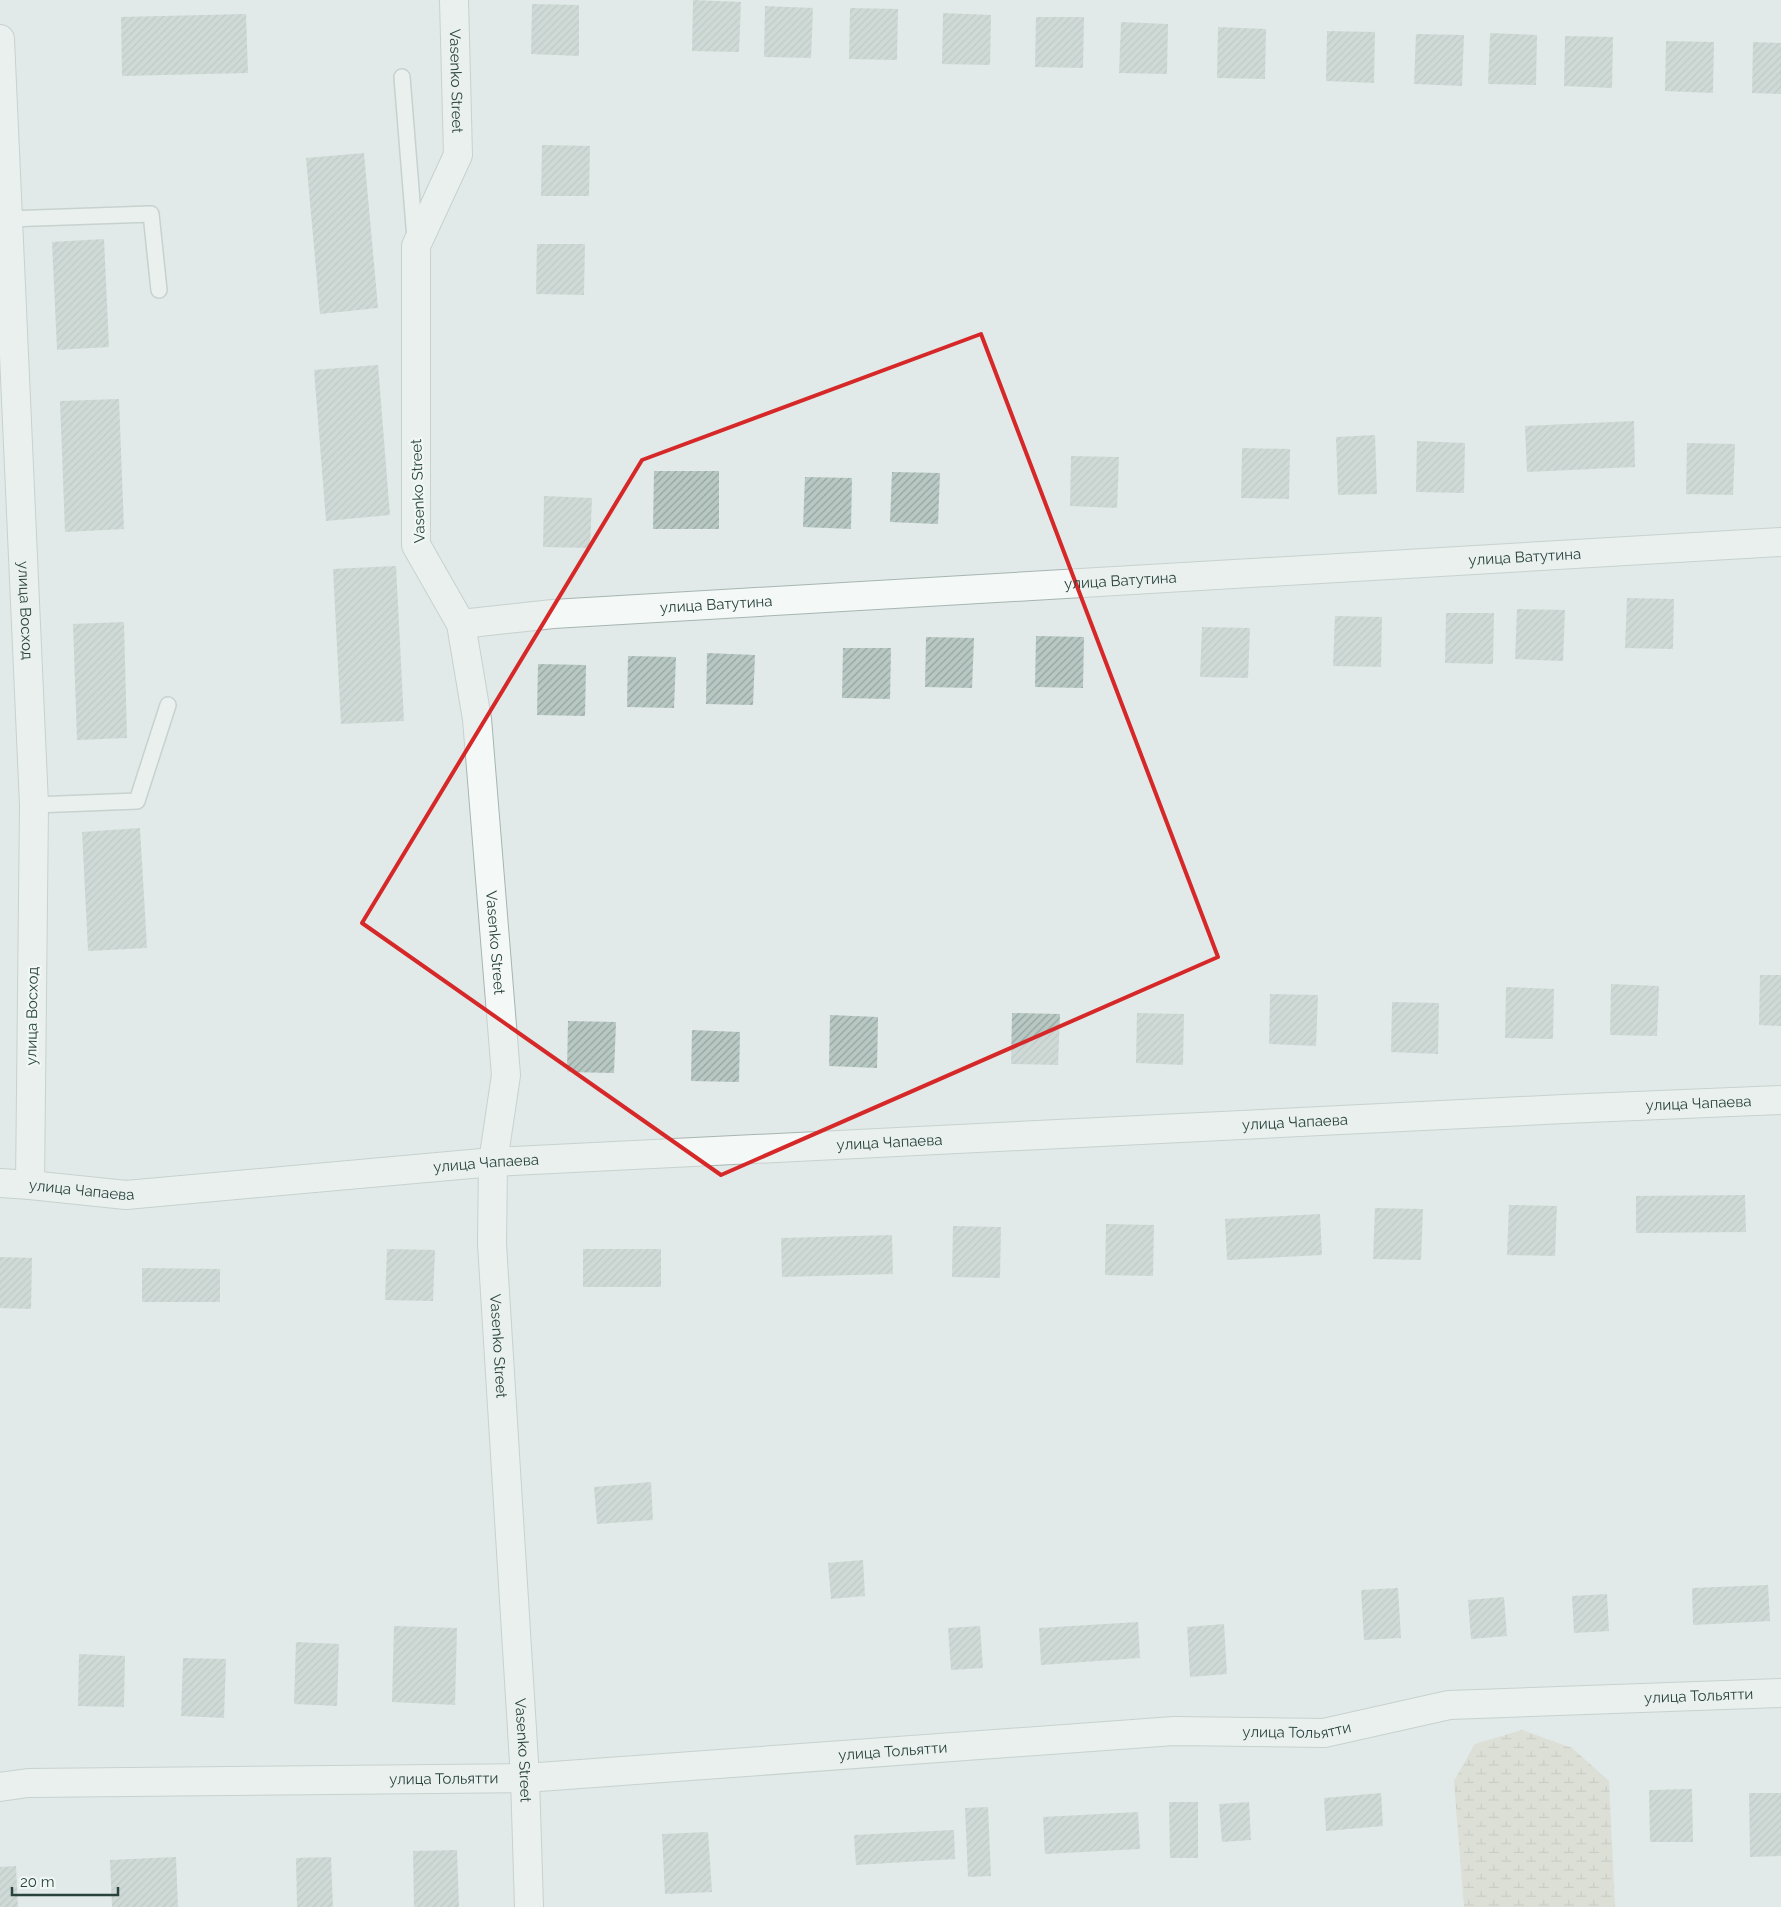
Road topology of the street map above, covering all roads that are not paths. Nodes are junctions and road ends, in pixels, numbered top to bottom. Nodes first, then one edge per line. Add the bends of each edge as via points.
1 (454, 0) edge
2 (0, 39) edge
3 (402, 77) dead end
4 (7, 219) junction
5 (416, 246) junction
6 (159, 290) dead end
7 (1781, 542) edge
8 (461, 624) junction
9 (168, 705) dead end
10 (34, 805) junction
11 (1781, 1100) edge
12 (493, 1162) junction
13 (0, 1184) edge
14 (30, 1185) junction
15 (1781, 1693) edge
16 (526, 1778) junction
17 (0, 1787) edge
18 (529, 1907) edge

1 - 5 street, Vasenko Street via 458,155
2 - 4 street, улица Восход
3 - 5 lane
4 - 6 lane via 151,214
4 - 10 street, улица Восход
5 - 8 street, Vasenko Street via 416,545
7 - 8 street, улица Ватутина via 563,614
8 - 12 street, Vasenko Street via 477,719 506,1075
9 - 10 lane via 137,801
10 - 14 street, улица Восход
11 - 12 street, улица Чапаева
12 - 14 street, улица Чапаева via 126,1195
12 - 16 street, Vasenko Street via 492,1244
13 - 14 street, улица Чапаева
15 - 16 street, улица Тольятти via 1450,1705 1324,1733 1174,1731
16 - 17 street, улица Тольятти via 28,1783
16 - 18 street, Vasenko Street

